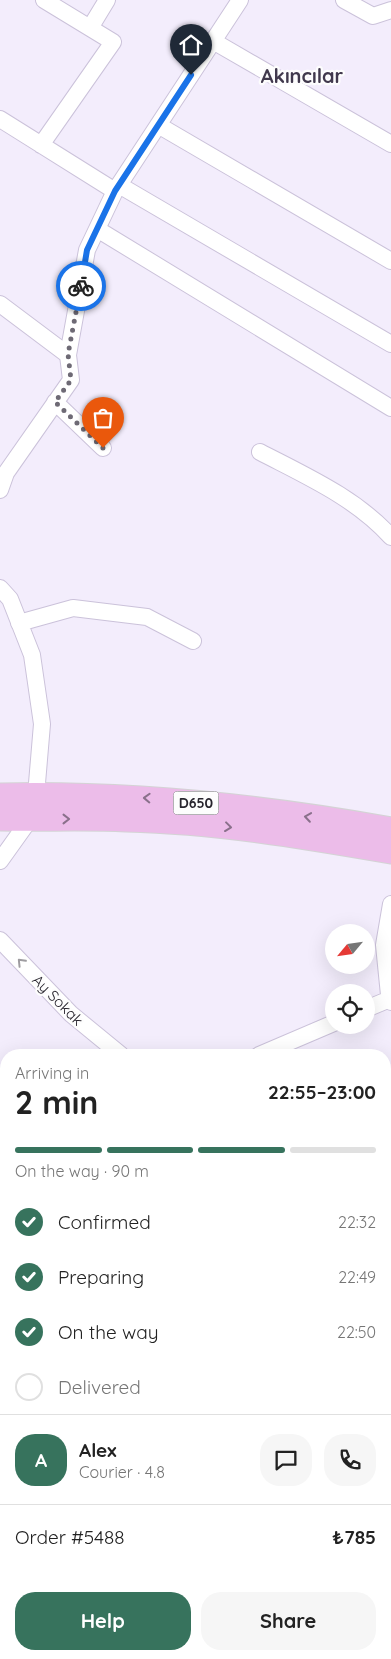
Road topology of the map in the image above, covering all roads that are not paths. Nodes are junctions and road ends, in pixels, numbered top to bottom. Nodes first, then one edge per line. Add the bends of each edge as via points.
1 (44, 0) edge
2 (107, 0) edge
3 (240, 0) edge
4 (344, 0) edge
5 (391, 10) edge
6 (90, 28) junction
7 (213, 41) junction
8 (0, 119) edge
9 (158, 125) junction
10 (391, 144) edge
11 (41, 145) junction
12 (117, 188) junction
13 (97, 229) junction
14 (391, 261) edge
15 (0, 304) edge
16 (391, 344) edge
17 (68, 354) junction
18 (55, 402) junction
19 (391, 408) edge
20 (103, 448) dead end
21 (260, 452) dead end
22 (0, 490) edge
23 (388, 527) edge
24 (0, 588) edge
25 (19, 623) junction
26 (193, 641) dead end
27 (0, 796) edge
28 (33, 807) junction
29 (391, 815) edge
30 (0, 818) edge
31 (345, 822) junction
32 (391, 830) edge
33 (386, 851) edge
34 (0, 861) edge
35 (391, 904) edge
36 (0, 940) edge
37 (390, 1000) edge
38 (375, 1006) edge
39 (325, 1027) edge
40 (113, 1049) edge
41 (273, 1049) edge

1 - 6 street
2 - 6 street
3 - 7 street
4 - 5 street via 373,16
6 - 11 street via 113,42
7 - 9 street
7 - 10 street
8 - 11 street
9 - 12 street
9 - 14 street
11 - 12 street
12 - 13 street
12 - 16 street
13 - 17 street via 87,250
13 - 19 street
15 - 17 street
17 - 18 street via 71,380
18 - 20 street
18 - 22 street via 6,473
21 - 23 street via 335,492
24 - 25 street via 10,598
25 - 26 street via 73,608 147,617
25 - 28 street via 32,655 42,724
27 - 28 main road, D650
28 - 30 main road
31 -> 28 main road, D650 via 153,798
28 -> 33 main road via 126,819 197,823
28 - 34 street
29 - 31 main road
31 - 32 main road, D650
35 - 37 street via 384,945
40 -> 36 street, Ay Sokak via 71,1014
37 - 38 street
39 - 41 street

